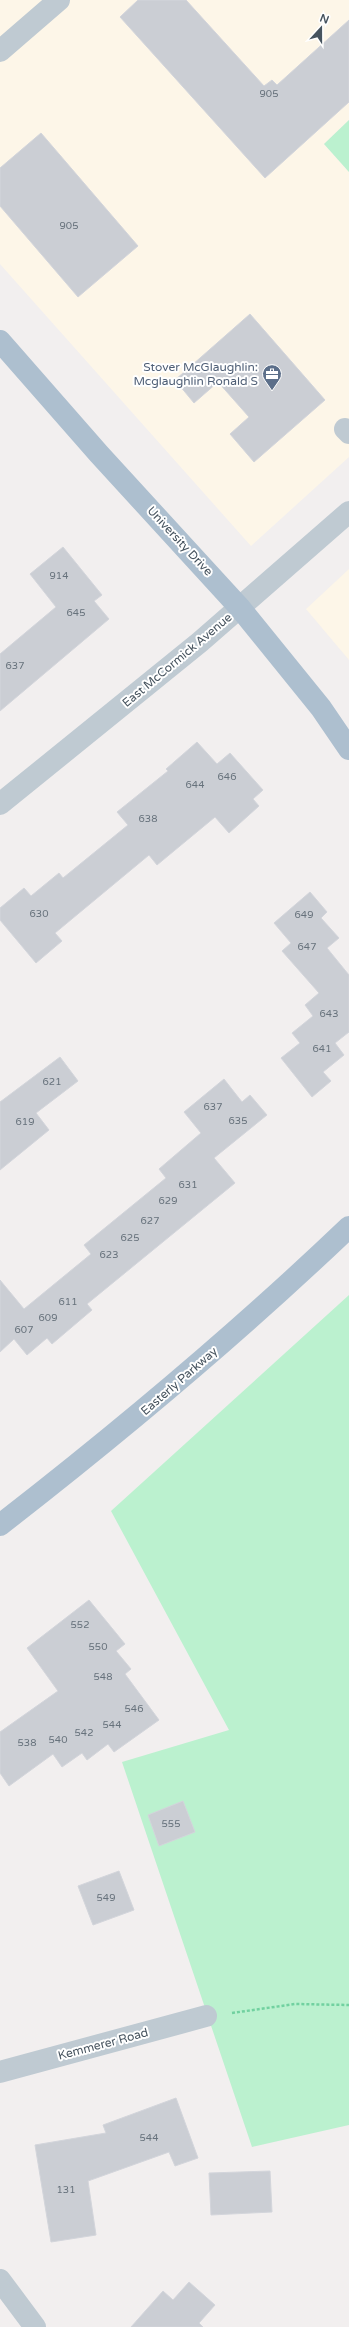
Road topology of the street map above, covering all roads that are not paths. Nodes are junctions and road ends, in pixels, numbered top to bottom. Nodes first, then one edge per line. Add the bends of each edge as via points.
1 (59, 0) edge
2 (0, 51) edge
3 (0, 341) edge
4 (346, 521) edge
5 (240, 608) junction
6 (349, 749) edge
7 (0, 804) edge
8 (349, 1227) edge
9 (0, 1526) edge
10 (206, 2016) road end
11 (0, 2072) edge
12 (0, 2280) edge
13 (36, 2327) edge

1 - 2 street
3 - 5 main road, University Drive
4 - 5 street, East McCormick Avenue
5 - 6 main road, University Drive via 321,708
5 - 7 street, East McCormick Avenue
8 - 9 main road, Easterly Parkway via 261,1310 184,1377 111,1439
10 - 11 street, Kemmerer Road
12 - 13 street

